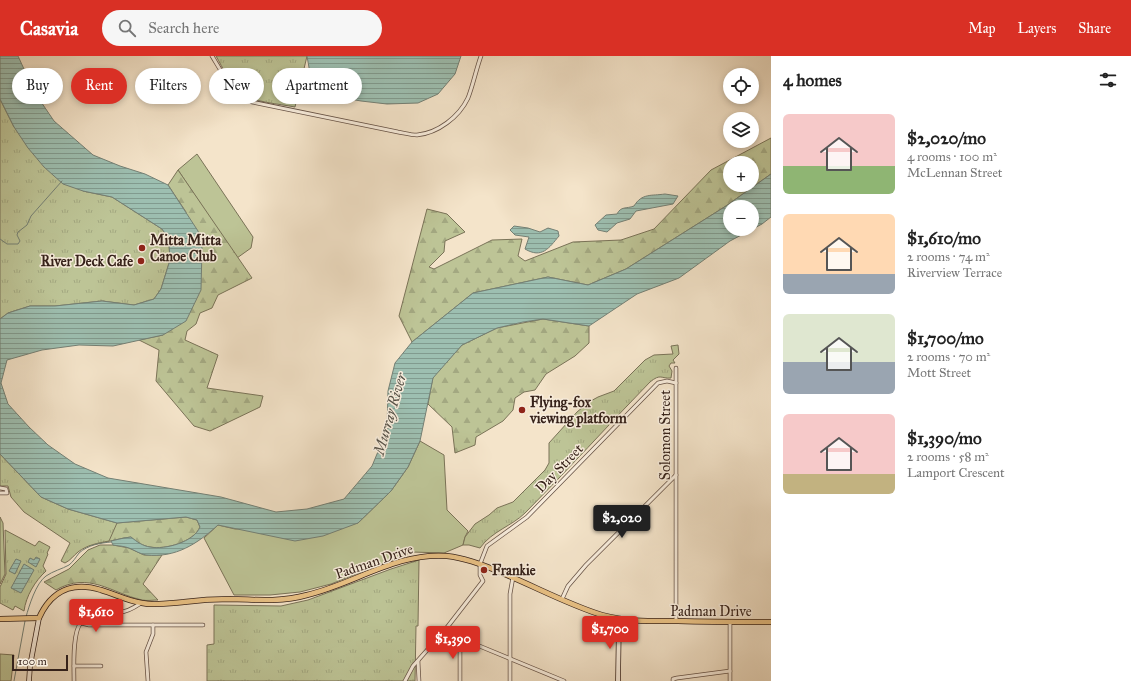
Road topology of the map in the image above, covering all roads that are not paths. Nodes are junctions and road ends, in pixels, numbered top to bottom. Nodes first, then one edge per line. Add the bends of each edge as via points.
1 (212, 56) edge
2 (481, 56) edge
3 (676, 368) dead end
4 (676, 383) junction
5 (676, 475) junction
6 (0, 488) edge
7 (0, 493) edge
8 (480, 564) junction
9 (513, 577) junction
10 (562, 599) junction
11 (141, 603) junction
12 (39, 618) junction
13 (619, 618) junction
14 (0, 619) edge
15 (676, 621) junction
16 (730, 622) junction
17 (771, 622) edge
18 (81, 623) junction
19 (153, 625) junction
20 (203, 625) dead end
21 (444, 630) junction
22 (460, 638) junction
23 (510, 659) junction
24 (418, 660) junction
25 (74, 666) junction
26 (100, 666) dead end
27 (730, 671) junction
28 (29, 681) edge
29 (74, 681) edge
30 (148, 681) edge
31 (405, 681) edge
32 (419, 681) edge
33 (460, 681) edge
34 (510, 681) edge
35 (564, 681) edge
36 (618, 681) edge
37 (673, 681) edge
38 (730, 681) edge

1 - 2 street via 236,92 252,102 416,135 444,126 458,113 468,98
3 - 4 street, Solomon Street
4 - 5 street, Solomon Street
4 - 8 street, Day Street via 658,383 526,517 487,546
5 - 10 street via 586,565 568,586
5 - 15 street, Solomon Street
6 - 7 street via 6,489 7,493
8 - 9 main road, Padman Drive
8 - 11 main road, Padman Drive via 450,556 426,556 399,562 325,590 298,597
8 - 21 street via 483,581
9 - 10 main road, Padman Drive
9 - 23 street via 510,594
10 - 13 main road, Padman Drive via 600,614
11 - 12 main road, Padman Drive via 93,588 78,587 65,590 54,597 45,606
11 - 18 street via 121,612 84,613 80,616
12 - 14 main road
12 - 28 main road
13 - 15 main road, Padman Drive
13 - 36 main road
15 - 16 main road, Padman Drive
16 - 17 main road, Padman Drive
16 - 27 street
18 - 19 street
18 - 25 street via 77,629
19 - 20 street
19 - 30 street via 153,634 146,652
21 - 22 street
21 - 24 street
22 - 23 street
22 - 33 street
23 - 34 street
23 - 35 street
24 - 31 street
24 - 32 street
25 - 26 street
25 - 29 street
27 - 37 street via 677,678
27 - 38 street

